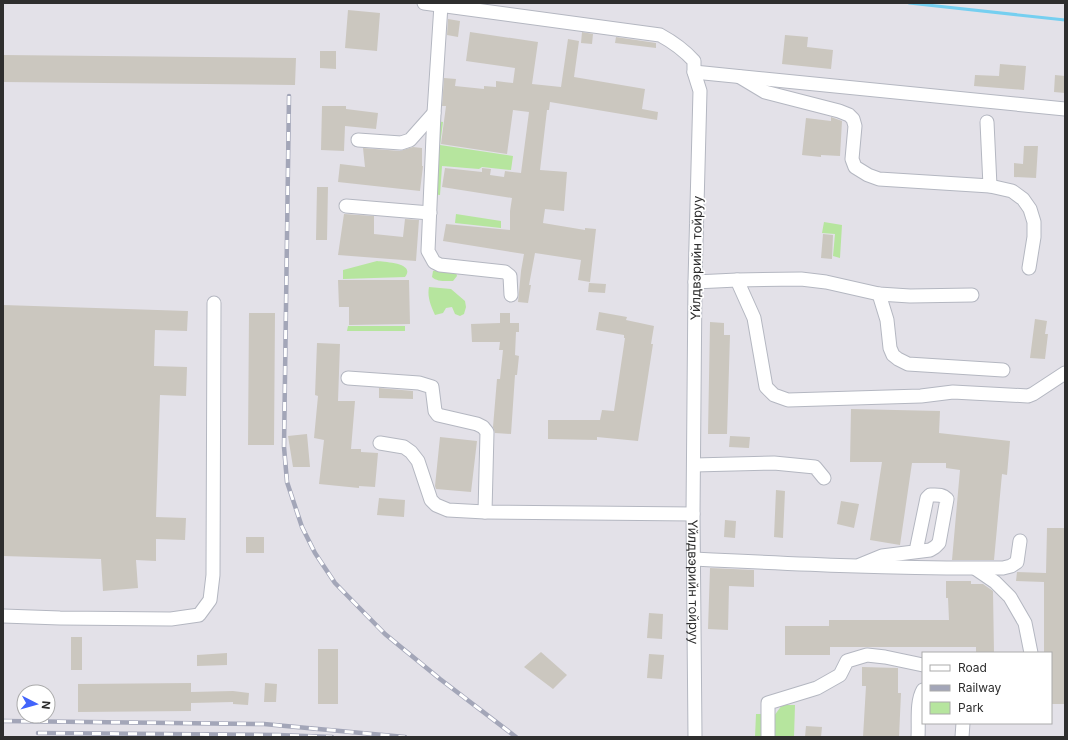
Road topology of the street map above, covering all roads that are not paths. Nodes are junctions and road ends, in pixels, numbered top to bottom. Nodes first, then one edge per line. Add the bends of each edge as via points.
1 (424, 3) edge
2 (441, 5) junction
3 (694, 72) junction
4 (740, 77) junction
5 (1065, 108) edge
6 (434, 113) junction
7 (987, 122) dead end
8 (358, 140) dead end
9 (990, 186) junction
10 (346, 206) dead end
11 (430, 213) junction
12 (1029, 268) dead end
13 (737, 280) junction
14 (696, 282) junction
15 (511, 294) dead end
16 (879, 294) junction
17 (972, 295) dead end
18 (214, 303) dead end
19 (1003, 370) dead end
20 (1065, 373) edge
21 (348, 378) dead end
22 (380, 443) dead end
23 (694, 465) junction
24 (824, 478) dead end
25 (485, 512) junction
26 (693, 514) junction
27 (1020, 541) dead end
28 (916, 551) dead end
29 (694, 559) junction
30 (857, 567) junction
31 (976, 569) junction
32 (3, 616) edge
33 (1031, 652) edge
34 (922, 665) edge
35 (922, 692) edge
36 (963, 724) edge
37 (695, 737) edge
38 (768, 737) edge
39 (918, 737) edge
40 (962, 737) edge

1 - 2 lane, Үйлдвэрийн тойруу
2 - 3 lane, Үйлдвэрийн тойруу via 660,35 694,60
2 - 6 lane
3 - 4 lane
3 - 14 lane, Үйлдвэрийн тойруу via 700,91
4 - 5 lane
4 - 9 lane via 765,92 849,115 855,126 852,159 855,167 868,175 879,179
6 - 8 lane via 410,140 401,143
6 - 11 lane
7 - 9 lane
9 - 12 lane via 1012,191 1023,199 1030,209 1034,222 1034,237
10 - 11 lane
11 - 15 lane via 428,251 434,262 440,265 505,272 510,276
13 - 14 lane
13 - 16 lane via 801,279
13 - 20 lane via 754,318 766,387 774,395 788,400 921,396 953,392 1028,396
14 - 23 lane, Үйлдвэрийн тойруу
16 - 17 lane
16 - 19 lane via 887,320 890,348 898,359 908,364
18 - 32 lane via 213,575 210,600 199,615 171,619
21 - 25 lane via 419,383 432,387 435,411 438,415 483,427 487,432
22 - 25 lane via 404,447 411,452 418,461 431,500 436,505 448,510
23 - 24 lane via 774,462 815,467
23 - 26 lane, Үйлдвэрийн тойруу
25 - 26 lane
26 - 29 lane, Үйлдвэрийн тойруу
27 - 31 lane via 1017,562 1011,566
28 - 30 lane via 882,556
29 - 30 lane
29 - 37 lane, Үйлдвэрийн тойруу
30 - 31 lane
31 - 33 lane via 995,582 1010,597 1026,623
34 - 38 lane via 867,655 847,661 840,674 817,688 768,703
35 - 39 lane via 918,711
36 - 40 lane

